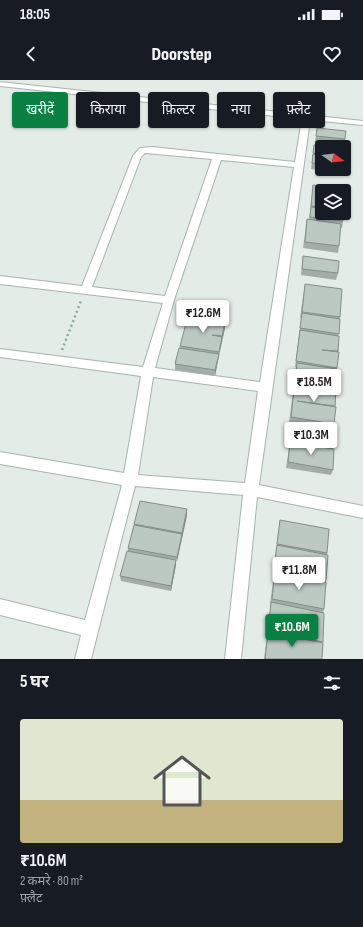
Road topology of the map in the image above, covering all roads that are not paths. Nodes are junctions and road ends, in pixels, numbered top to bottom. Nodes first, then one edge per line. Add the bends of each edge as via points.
1 (0, 84) edge
2 (273, 114) edge
3 (325, 120) edge
4 (363, 123) edge
5 (305, 128) edge
6 (217, 157) junction
7 (299, 165) junction
8 (0, 280) edge
9 (86, 289) junction
10 (169, 300) junction
11 (0, 353) edge
12 (148, 371) junction
13 (265, 387) junction
14 (0, 458) edge
15 (130, 480) junction
16 (252, 490) junction
17 (363, 512) edge
18 (0, 607) edge
19 (91, 629) junction
20 (83, 659) edge
21 (233, 659) edge

1 - 2 street
3 - 4 street
5 - 7 street
6 - 7 street
6 - 9 street via 152,150 143,150 137,156
6 - 10 street
7 - 13 street
8 - 9 street
9 - 10 street
10 - 12 street
11 - 12 street
12 - 13 street
12 - 15 street
13 - 16 street
14 - 15 street
15 - 16 street
15 - 19 street
16 - 17 street
16 - 21 street
18 - 19 street
19 - 20 street

